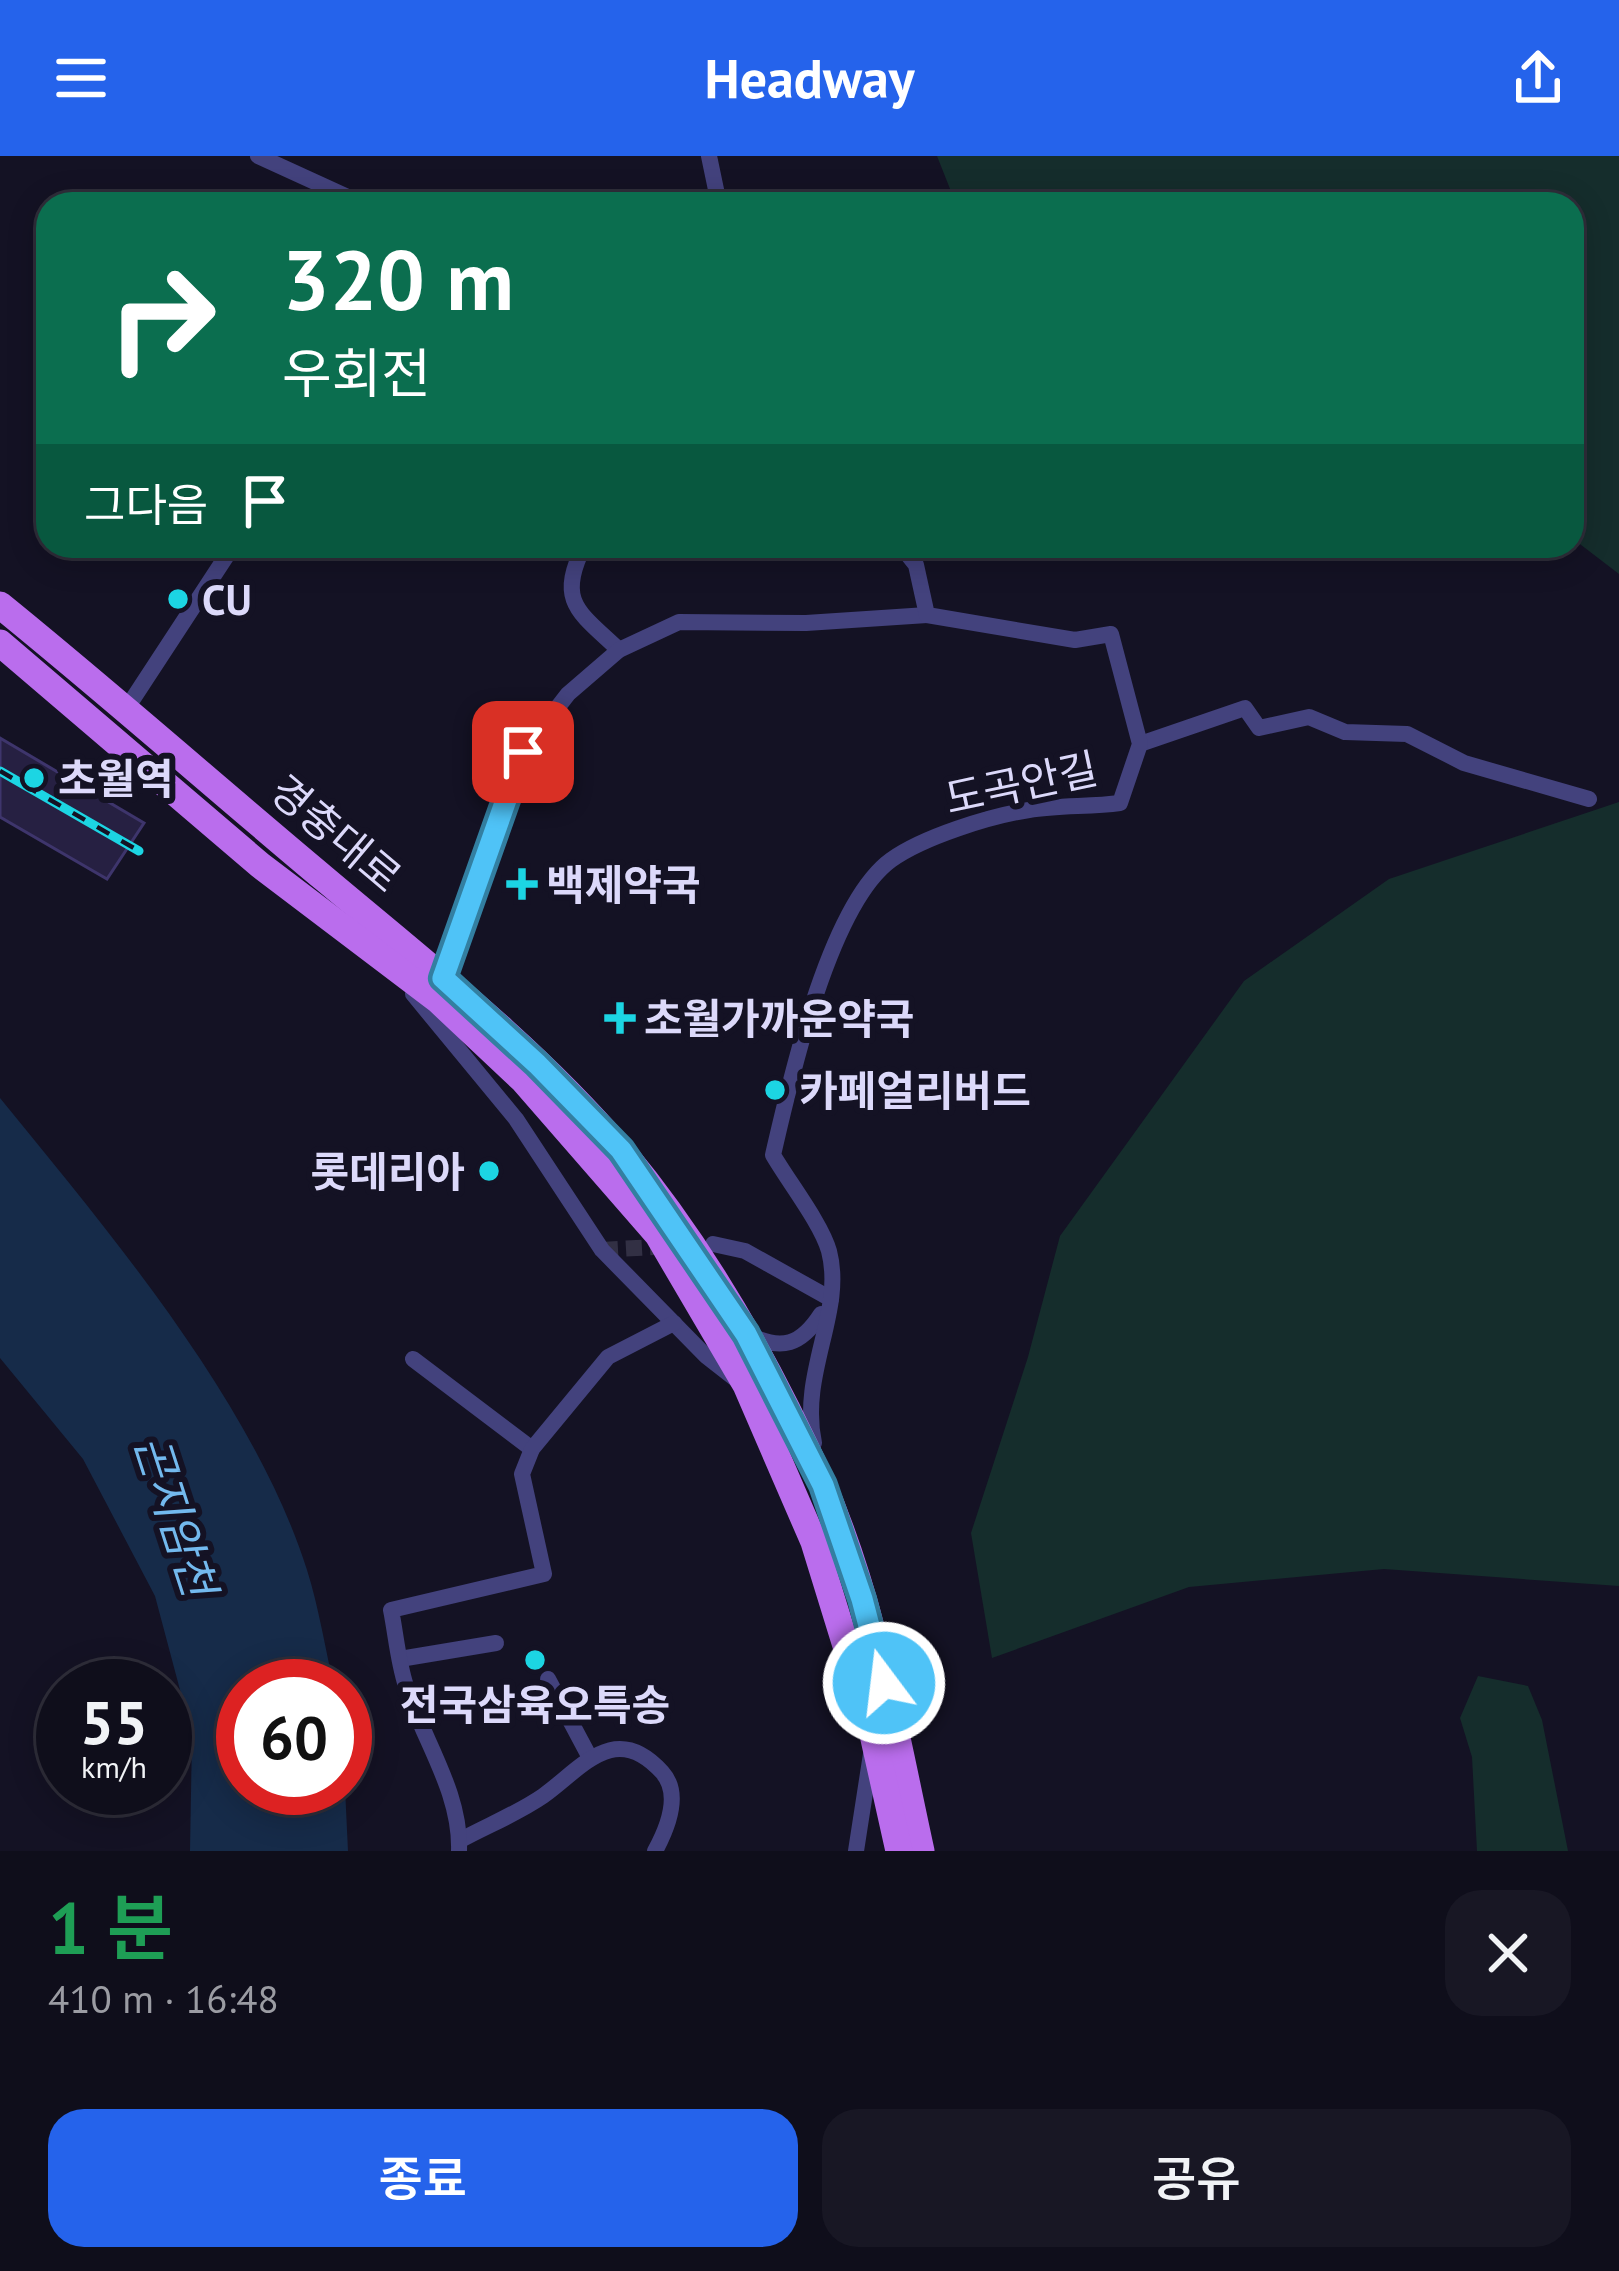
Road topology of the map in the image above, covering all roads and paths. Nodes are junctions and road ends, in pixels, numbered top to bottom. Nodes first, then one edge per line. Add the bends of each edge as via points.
1 (258, 156) edge
2 (709, 156) edge
3 (337, 192) edge
4 (716, 192) edge
5 (225, 558) edge
6 (578, 558) edge
7 (910, 558) edge
8 (0, 605) edge
9 (927, 615) junction
10 (0, 643) edge
11 (619, 650) junction
12 (127, 708) junction
13 (109, 735) junction
14 (1140, 744) junction
15 (146, 766) junction
16 (220, 789) junction
17 (1589, 799) dead end
18 (366, 946) junction
19 (443, 978) junction
20 (713, 1244) dead end
21 (831, 1299) junction
22 (674, 1323) junction
23 (746, 1334) junction
24 (413, 1359) dead end
25 (746, 1385) junction
26 (532, 1449) junction
27 (823, 1485) junction
28 (496, 1643) dead end
29 (400, 1659) junction
30 (548, 1679) dead end
31 (872, 1730) junction
32 (589, 1756) junction
33 (459, 1846) edge
34 (655, 1851) edge
35 (856, 1851) edge
36 (899, 1851) edge
37 (921, 1851) edge

1 - 3 street
2 - 4 street
5 - 12 street
6 - 11 street via 569,576 576,610
7 - 9 street
8 - 12 main road, 경충대로
9 - 11 street via 679,622
9 - 14 street, 도곡안길 via 1075,640 1111,634
10 - 13 main road, 경충대로
11 - 19 street via 568,694 523,752
12 - 13 street
12 - 16 main road, 경충대로
13 - 15 main road, 경충대로
14 - 17 street via 1245,708 1258,728 1309,717 1345,732 1407,734 1464,763
14 - 21 street, 도곡안길 via 1120,803 1029,810 928,840 866,885 796,1056 772,1155 829,1250
15 - 16 main road via 159,761 194,786
15 - 18 main road, 경충대로
16 - 19 main road, 경충대로
18 - 22 street via 516,1119 602,1250
18 - 25 main road, 경충대로 via 523,1080 606,1173 658,1235
19 - 23 main road, 경충대로 via 621,1150
20 - 21 street via 745,1251
21 - 23 street via 793,1344
21 - 27 street, 도곡안길 via 809,1385
22 - 25 street
22 - 26 street via 608,1357
23 - 27 main road, 경충대로
24 - 26 street
25 - 31 main road, 경충대로 via 814,1542
26 - 29 street via 522,1474 544,1574 391,1610
27 - 37 main road, 경충대로 via 862,1599
28 - 29 street
29 - 33 street
30 - 32 street
31 - 35 street
31 - 36 main road, 경충대로
32 - 33 street via 542,1796
32 - 34 street via 609,1748 645,1756 668,1777 673,1813

